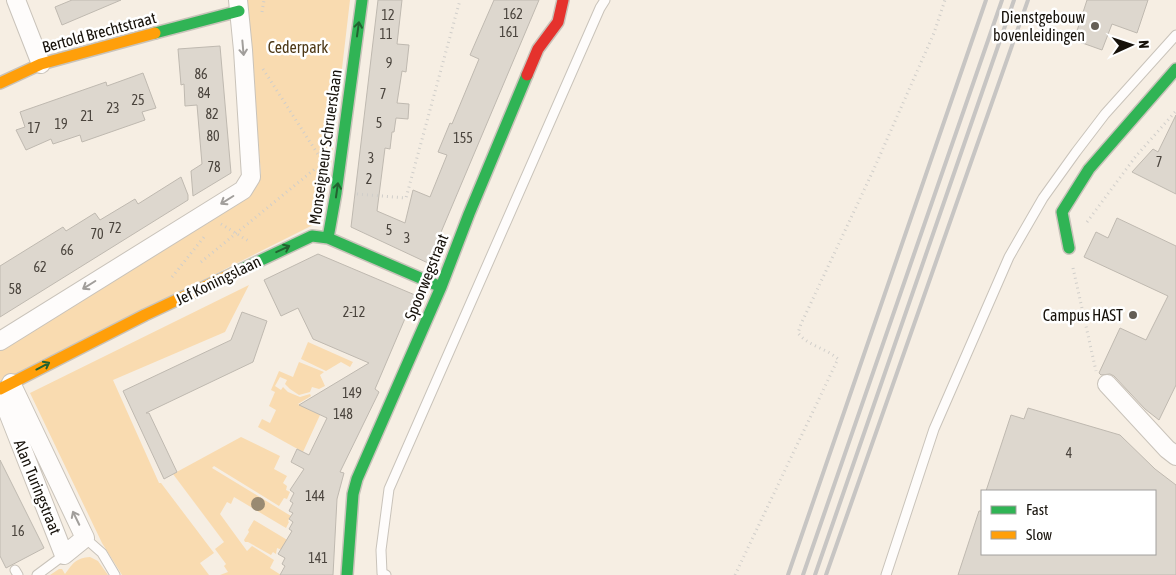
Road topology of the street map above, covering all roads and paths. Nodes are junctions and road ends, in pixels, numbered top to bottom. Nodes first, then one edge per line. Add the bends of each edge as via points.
1 (16, 0) edge
2 (362, 0) edge
3 (460, 0) edge
4 (563, 0) edge
5 (605, 0) edge
6 (945, 0) edge
7 (238, 6) edge
8 (1176, 35) edge
9 (243, 50) junction
10 (41, 64) junction
11 (1176, 70) edge
12 (0, 83) edge
13 (1176, 111) edge
14 (336, 193) junction
15 (207, 212) junction
16 (238, 234) junction
17 (205, 236) dead end
18 (328, 238) junction
19 (252, 243) dead end
20 (1069, 248) junction
21 (194, 268) dead end
22 (169, 282) dead end
23 (441, 287) junction
24 (0, 341) edge
25 (1107, 384) joint
26 (4, 388) edge
27 (1176, 456) edge
28 (85, 538) junction
29 (64, 555) junction
30 (37, 575) edge
31 (115, 575) edge
32 (347, 575) edge
33 (386, 575) edge
34 (735, 575) edge
35 (886, 575) edge

1 - 10 street
14 -> 2 street, Monseigneur Schruerslaan
3 - 14 path via 406,198
4 - 23 street, Spoorwegstraat via 558,22 538,50
5 - 33 lane via 389,489 381,550 382,573
6 - 34 path via 934,33 801,324 798,333 802,339 838,359
7 -> 9 street
7 - 10 street, Bertold Brechtstraat
8 - 35 lane via 1105,114 1076,152 1043,198 1009,257 934,429
9 -> 15 street via 251,177 243,190
9 - 16 path via 254,55 323,163
10 - 12 street, Bertold Brechtstraat
11 - 20 street via 1089,169 1062,212
13 - 20 path via 1136,156
14 - 18 street, Monseigneur Schruerslaan
15 - 16 path
15 -> 24 street
16 - 19 path
16 - 21 path
17 - 22 path
18 - 23 street, Jef Koningslaan
26 -> 18 street, Jef Koningslaan via 284,248 312,236
20 - 25 path via 1096,375
23 - 32 street, Spoorwegstraat via 355,486
25 - 27 street
28 -> 26 street, Alan Turingstraat
26 - 29 street, Alan Turingstraat
28 - 29 street, Alan Turingstraat
28 - 31 lane, Alan Turingstraat via 102,553
29 - 30 lane, Alan Turingstraat

